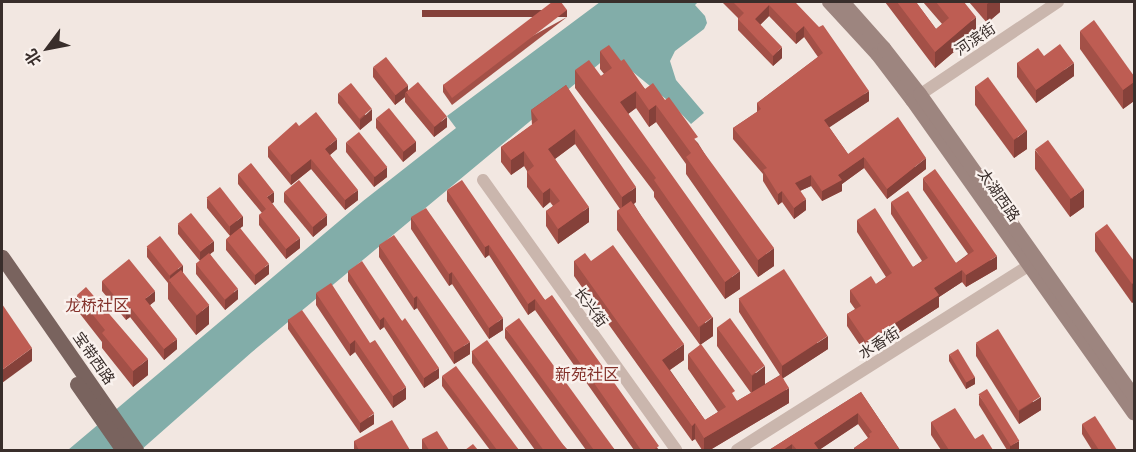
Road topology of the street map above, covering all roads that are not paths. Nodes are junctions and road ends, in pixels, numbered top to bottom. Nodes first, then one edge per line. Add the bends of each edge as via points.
1 (829, 2) edge
2 (843, 2) edge
3 (1056, 3) edge
4 (916, 97) junction
5 (483, 180) dead end
6 (2, 257) edge
7 (1033, 263) junction
8 (2, 275) edge
9 (1134, 396) edge
10 (104, 413) junction
11 (1134, 413) edge
12 (123, 450) edge
13 (136, 450) edge
14 (676, 450) edge
15 (737, 450) edge

1 - 4 main road, 太湖西路
2 - 4 main road, 太湖西路 via 879,42
3 - 4 street, 河滨街
4 - 7 main road, 太湖西路
5 - 14 street, 长兴街
6 - 10 main road, 宝带西路
7 - 9 main road, 太湖西路
7 - 11 main road, 太湖西路
7 - 15 street, 水香街
8 - 10 main road, 宝带西路
10 - 12 main road, 宝带西路
10 - 13 main road, 宝带西路

